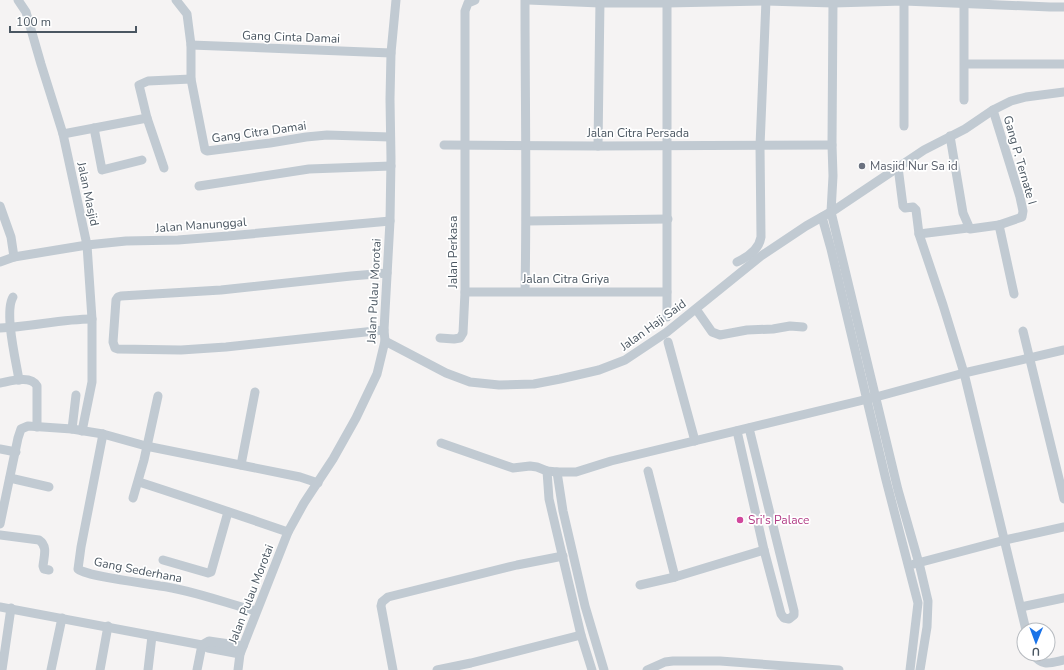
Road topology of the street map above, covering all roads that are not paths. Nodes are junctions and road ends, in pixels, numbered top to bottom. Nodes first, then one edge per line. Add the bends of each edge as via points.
1 (18, 0) edge
2 (176, 0) edge
3 (396, 0) edge
4 (475, 0) edge
5 (525, 0) edge
6 (528, 0) edge
7 (766, 0) edge
8 (600, 1) edge
9 (904, 1) edge
10 (669, 2) edge
11 (687, 2) edge
12 (833, 2) edge
13 (964, 2) edge
14 (1050, 4) edge
15 (1064, 7) edge
16 (190, 45) junction
17 (391, 53) junction
18 (965, 64) junction
19 (1064, 64) edge
20 (191, 79) junction
21 (1064, 92) edge
22 (964, 100) dead end
23 (993, 110) junction
24 (147, 118) junction
25 (904, 126) dead end
26 (94, 128) junction
27 (63, 134) junction
28 (950, 136) junction
29 (390, 137) junction
30 (444, 145) dead end
31 (464, 145) junction
32 (525, 145) junction
33 (832, 145) junction
34 (598, 146) junction
35 (666, 146) junction
36 (760, 146) junction
37 (142, 160) dead end
38 (391, 166) junction
39 (898, 167) junction
40 (164, 168) dead end
41 (198, 186) dead end
42 (0, 206) edge
43 (834, 210) junction
44 (822, 217) junction
45 (668, 219) junction
46 (527, 220) junction
47 (390, 221) junction
48 (999, 225) junction
49 (969, 228) junction
50 (919, 234) junction
51 (87, 245) junction
52 (14, 257) junction
53 (0, 262) edge
54 (736, 262) dead end
55 (387, 273) junction
56 (525, 291) junction
57 (465, 292) junction
58 (667, 292) junction
59 (1014, 294) dead end
60 (13, 297) dead end
61 (696, 309) junction
62 (667, 317) dead end
63 (92, 319) junction
64 (11, 327) junction
65 (803, 327) dead end
66 (0, 328) edge
67 (384, 330) junction
68 (1023, 331) dead end
69 (440, 338) dead end
70 (385, 341) junction
71 (668, 342) dead end
72 (1064, 350) edge
73 (1031, 358) junction
74 (964, 373) junction
75 (19, 380) junction
76 (0, 383) edge
77 (255, 392) dead end
78 (76, 395) dead end
79 (158, 396) dead end
80 (871, 397) junction
81 (37, 427) junction
82 (749, 428) junction
83 (72, 429) junction
84 (82, 431) junction
85 (737, 431) junction
86 (103, 434) junction
87 (695, 441) junction
88 (441, 443) dead end
89 (146, 446) junction
90 (0, 449) edge
91 (16, 452) junction
92 (241, 465) junction
93 (547, 471) junction
94 (648, 471) dead end
95 (557, 472) junction
96 (10, 478) junction
97 (138, 482) junction
98 (318, 483) junction
99 (49, 487) dead end
100 (133, 498) dead end
101 (1064, 499) edge
102 (228, 512) junction
103 (0, 524) edge
104 (1064, 527) edge
105 (288, 532) junction
106 (0, 536) edge
107 (1005, 540) junction
108 (764, 550) junction
109 (563, 556) junction
110 (163, 560) dead end
111 (919, 562) junction
112 (909, 566) junction
113 (49, 570) dead end
114 (674, 576) junction
115 (640, 585) dead end
116 (1064, 598) edge
117 (0, 607) edge
118 (1021, 607) junction
119 (11, 608) junction
120 (256, 611) junction
121 (62, 618) junction
122 (1024, 622) edge
123 (108, 626) junction
124 (581, 635) junction
125 (152, 636) junction
126 (202, 645) junction
127 (242, 650) junction
128 (1040, 662) edge
129 (1052, 662) edge
130 (2, 670) edge
131 (51, 670) edge
132 (100, 670) edge
133 (148, 670) edge
134 (197, 670) edge
135 (238, 670) edge
136 (393, 670) edge
137 (437, 670) edge
138 (592, 670) edge
139 (604, 670) edge
140 (647, 670) edge
141 (839, 670) edge
142 (910, 670) edge
143 (920, 670) edge

1 - 27 street, Jalan Masjid via 26,12
2 - 16 street via 187,14
3 - 17 street, Jalan Pulau Morotai
4 - 31 street, Jalan Perkasa via 468,2 465,11
5 - 32 street
6 - 8 street
7 - 11 street
7 - 12 street
7 - 36 street
8 - 10 street
8 - 34 street
9 - 12 street
9 - 13 street
9 - 25 street
10 - 11 street
10 - 35 street
12 - 33 street
13 - 14 street
13 - 18 street
14 - 15 street
16 - 17 street, Gang Cinta Damai
16 - 20 street
17 - 29 street, Jalan Pulau Morotai
18 - 19 street
18 - 22 street
20 - 24 street via 148,81 139,85
20 - 29 street, Gang Citra Damai via 206,151 313,137
21 - 23 street, Jalan Haji Said via 1026,97
23 - 28 street, Jalan Haji Said via 965,130
23 - 48 street, Gang P. Ternate I via 1023,211 1022,218
24 - 26 street
24 - 40 street
26 - 27 street
26 - 37 street via 102,170
27 - 51 street, Jalan Masjid
28 - 39 street, Jalan Haji Said
28 - 49 street via 963,213
29 - 38 street, Jalan Pulau Morotai
30 - 31 street, Jalan Citra Persada
31 - 32 street, Jalan Citra Persada
31 - 57 street, Jalan Perkasa
32 - 34 street, Jalan Citra Persada
32 - 46 street
33 - 36 street, Jalan Citra Persada
33 - 43 street
34 - 35 street, Jalan Citra Persada
35 - 36 street, Jalan Citra Persada
35 - 45 street
36 - 54 street via 760,241 754,252
38 - 41 street via 310,169
38 - 47 street, Jalan Pulau Morotai
39 - 43 street, Jalan Haji Said
39 - 50 street via 903,206 916,210
42 - 52 street via 11,237
43 - 44 street, Jalan Haji Said
43 - 80 street
44 - 61 street, Jalan Haji Said via 761,256
44 - 80 street via 832,249 846,314
45 - 46 street
45 - 58 street
46 - 56 street
47 - 51 street, Jalan Manunggal via 178,240
47 - 55 street, Jalan Pulau Morotai
48 - 49 street
48 - 59 street
49 - 50 street
50 - 74 street
51 - 52 street, Jalan Manunggal
51 - 63 street, Jalan Masjid
52 - 53 street, Jalan Manunggal
55 - 67 street, Jalan Pulau Morotai
55 - 67 street via 221,290 121,296 116,300 114,342 115,348 118,349 181,350
56 - 57 street, Jalan Citra Griya
56 - 58 street, Jalan Citra Griya
57 - 69 street, Jalan Perkasa via 463,333 460,338
58 - 62 street
60 - 64 street via 9,308
61 - 65 street via 712,332 720,335 747,330
61 - 70 street, Jalan Haji Said via 625,360 599,370 534,384 499,385 470,382 446,373
63 - 64 street
63 - 84 street, Jalan Masjid via 92,382
64 - 66 street
64 - 75 street
67 - 70 street, Jalan Pulau Morotai
68 - 73 street
70 - 98 street, Jalan Pulau Morotai via 377,374 356,418
71 - 87 street
72 - 73 street
73 - 74 street
73 - 101 street
74 - 80 street
74 - 107 street
75 - 76 street
75 - 81 street via 32,380 37,386
77 - 92 street
78 - 83 street
79 - 89 street
80 - 82 street
80 - 111 street
80 - 112 street via 886,480
81 - 83 street
81 - 91 street via 28,426 21,429
82 - 85 street
82 - 108 street via 794,611 794,615 789,619 781,614
83 - 84 street
84 - 86 street
85 - 87 street
85 - 108 street
86 - 89 street
86 - 120 street, Gang Sederhana via 78,569 92,574 206,596
87 - 95 street via 576,472
88 - 93 street via 513,468 530,466
89 - 92 street
89 - 97 street
90 - 91 street
91 - 96 street
92 - 98 street
93 - 95 street
93 - 109 street via 549,499
94 - 114 street
95 - 139 street via 563,511 585,606
96 - 99 street
96 - 103 street
97 - 100 street
97 - 102 street
98 - 105 street, Jalan Pulau Morotai
102 - 105 street
102 - 110 street via 211,572
104 - 107 street
105 - 120 street, Jalan Pulau Morotai
106 - 113 street via 42,542 45,548 43,566
107 - 111 street
107 - 118 street
108 - 114 street
109 - 124 street
109 - 136 street via 517,565 395,595 384,600 381,606
111 - 112 street
111 - 143 street via 928,601 927,627
112 - 142 street via 918,602
114 - 115 street
116 - 118 street
117 - 119 street
118 - 122 street
119 - 121 street
119 - 130 street
120 - 127 street, Jalan Pulau Morotai
121 - 123 street
121 - 131 street
123 - 125 street
123 - 132 street
124 - 137 street
124 - 138 street
125 - 126 street
125 - 133 street
126 - 127 street via 208,648
126 - 134 street
127 - 135 street, Jalan Pulau Morotai
128 - 129 street
140 - 141 street via 673,661 720,661

